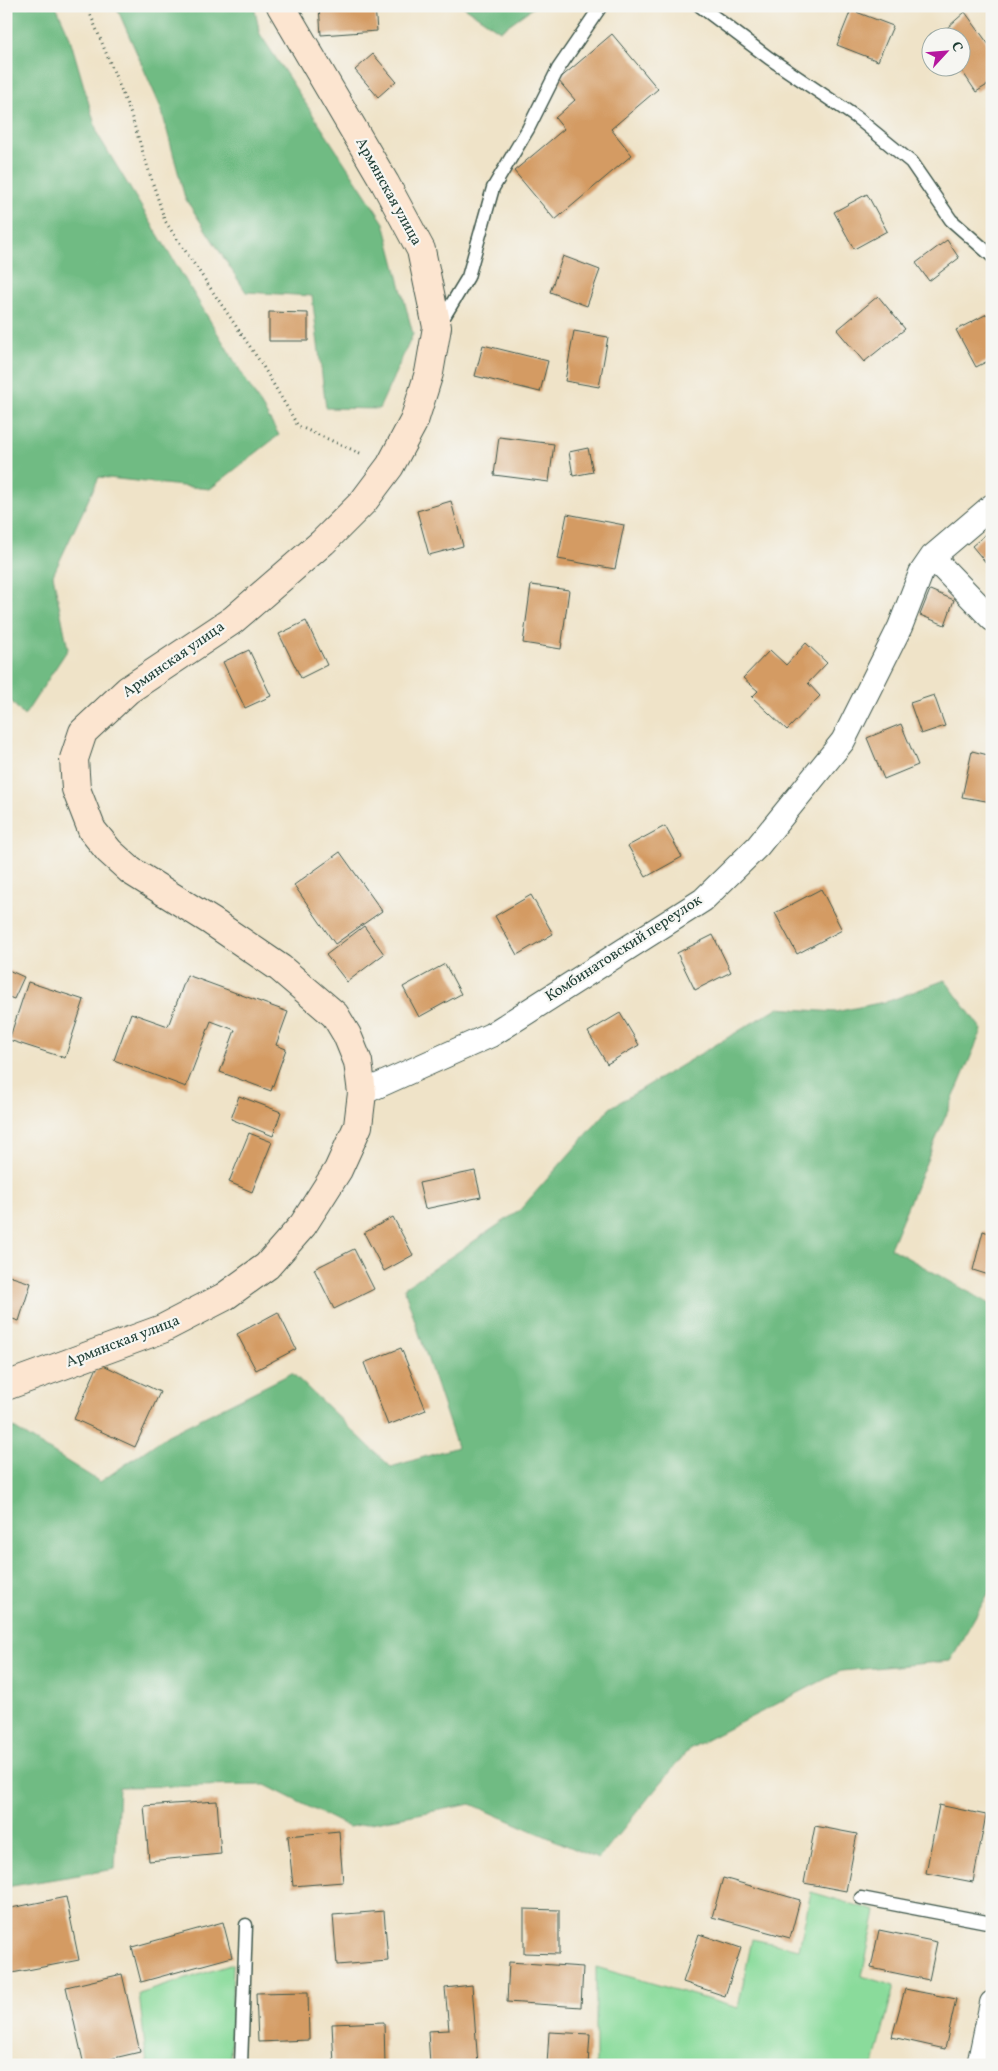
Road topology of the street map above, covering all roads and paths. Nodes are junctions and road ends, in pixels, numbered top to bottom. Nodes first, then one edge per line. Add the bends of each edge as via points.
1 (87, 6) edge
2 (281, 6) edge
3 (601, 6) edge
4 (700, 6) edge
5 (992, 256) edge
6 (437, 327) junction
7 (390, 466) junction
8 (992, 506) edge
9 (932, 558) junction
10 (992, 619) edge
11 (362, 1093) junction
12 (6, 1386) edge
13 (861, 1898) dead end
14 (992, 1922) edge
15 (246, 1926) dead end
16 (992, 2004) edge
17 (241, 2065) edge
18 (979, 2065) edge

1 - 7 path via 130,112 165,220 261,362 298,426
2 - 6 street, Армянская улица via 421,250
3 - 6 lane via 558,69 528,129 492,188 468,277
4 - 5 lane via 856,117 910,162 951,220
6 - 7 street, Армянская улица via 429,373 414,422
7 - 11 street, Армянская улица via 363,502 330,535 233,620 128,690 83,732 74,759 76,789 92,830 109,851 131,871 280,968 334,1015 358,1062
8 - 9 street, Комбинатовский переулок
9 - 10 street
9 - 11 street, Комбинатовский переулок via 921,573 900,627 843,741 758,846 703,900 491,1035
11 - 12 street, Армянская улица via 358,1126 338,1170 303,1225 267,1266 224,1297 162,1329
13 - 14 lane
15 - 17 lane
16 - 18 street

